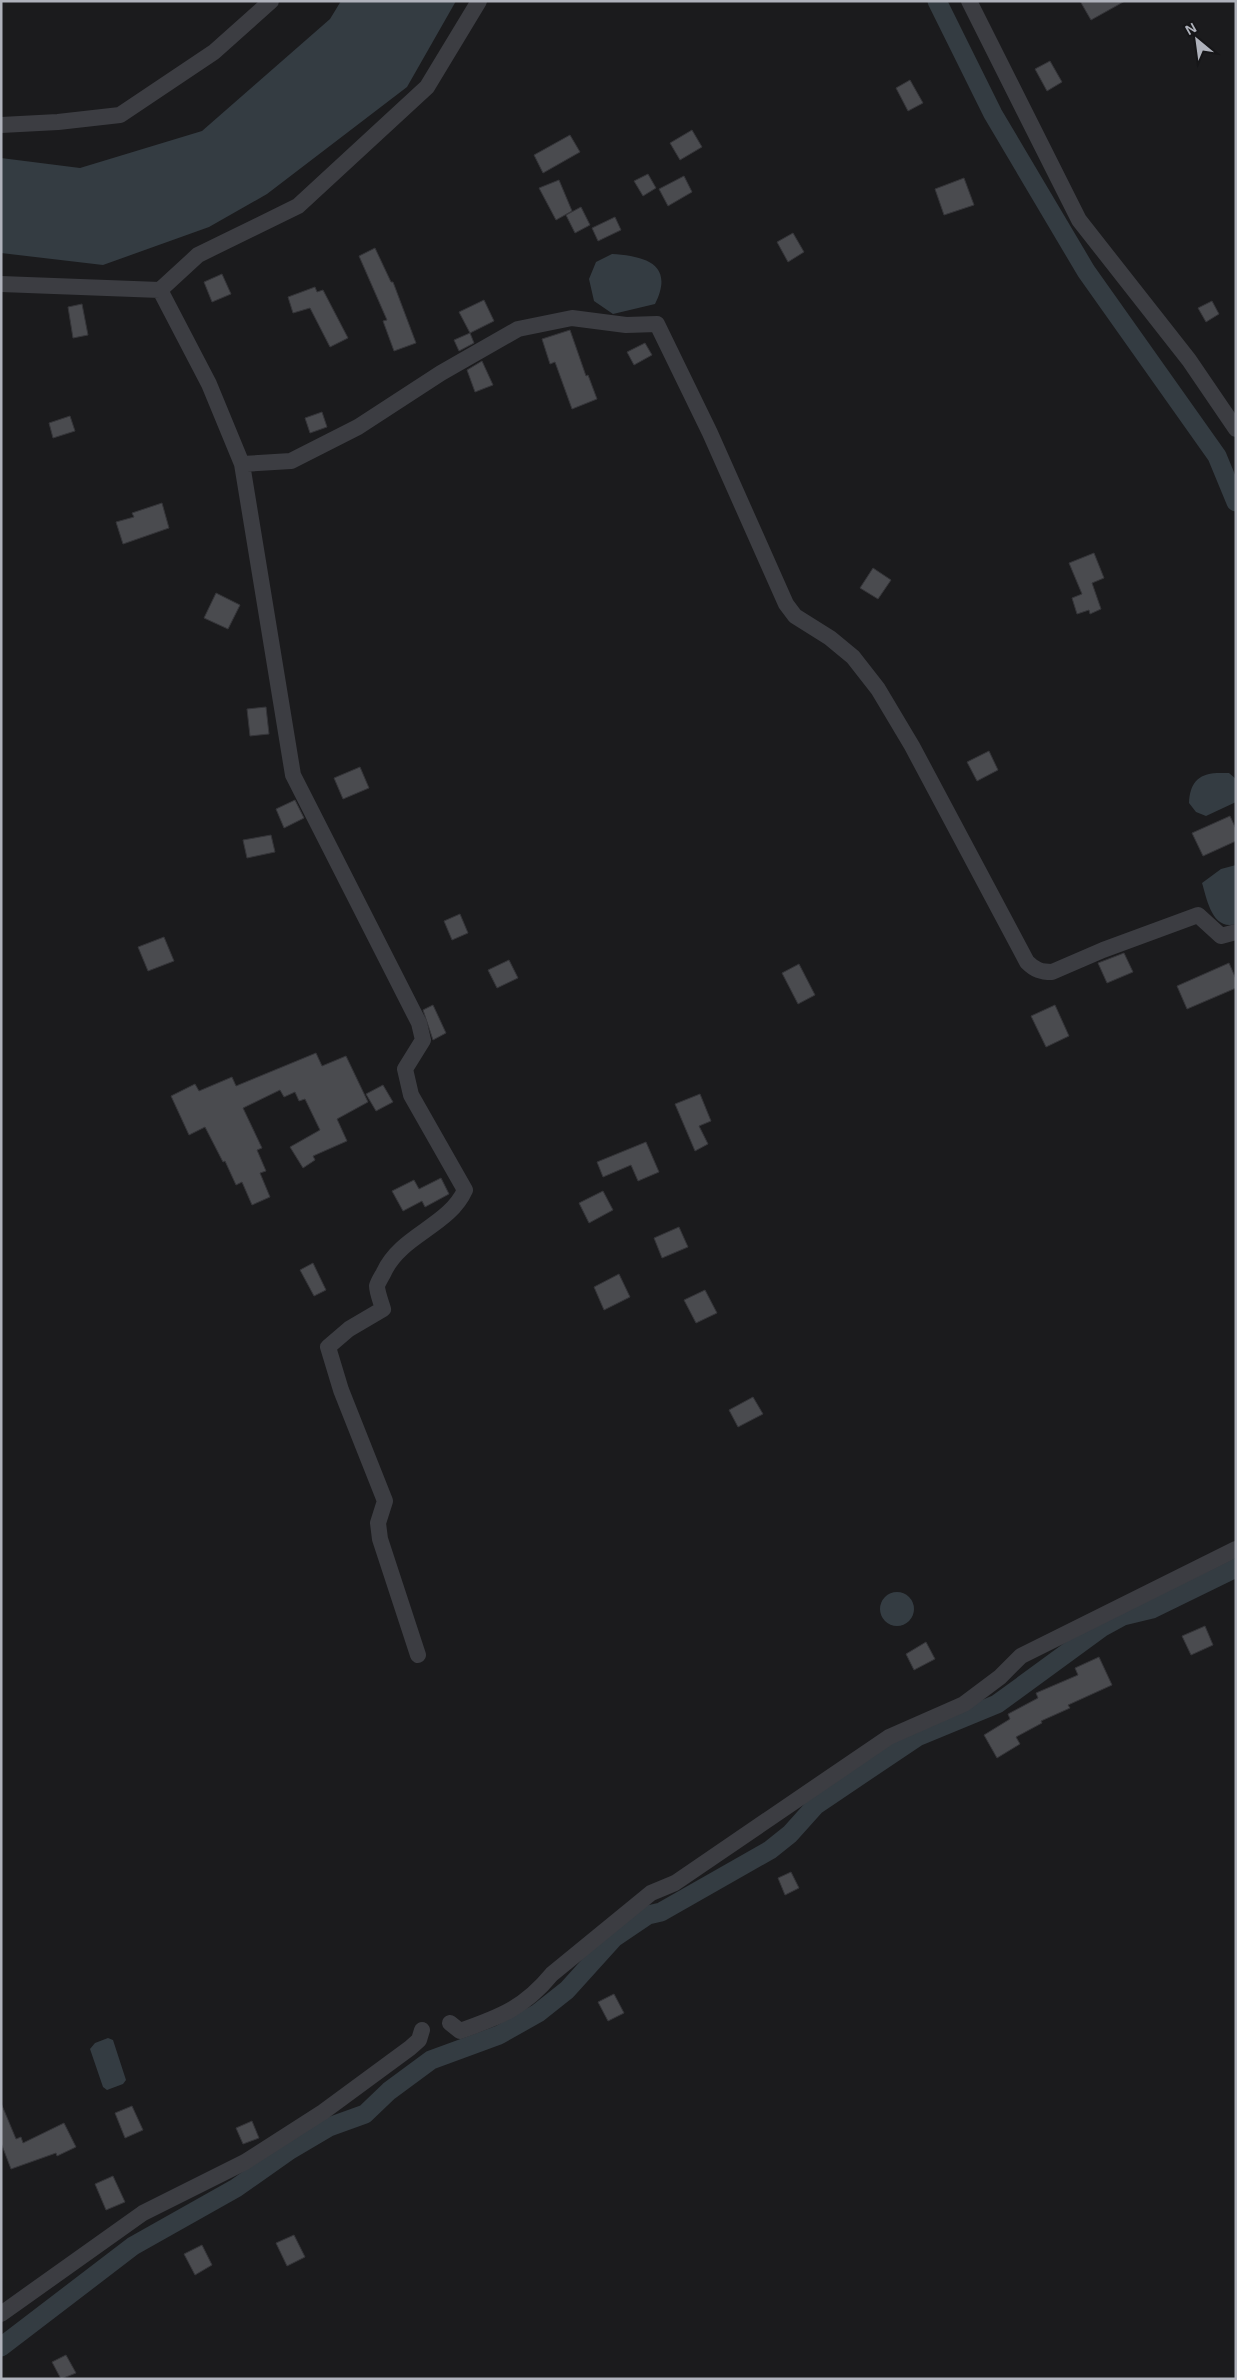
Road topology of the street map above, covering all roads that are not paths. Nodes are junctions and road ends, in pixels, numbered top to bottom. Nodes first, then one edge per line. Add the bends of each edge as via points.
1 (271, 1) edge
2 (478, 1) edge
3 (969, 1) edge
4 (1, 125) edge
5 (1, 284) edge
6 (160, 290) junction
7 (1236, 429) edge
8 (242, 464) junction
9 (1236, 932) edge
10 (1236, 1549) edge
11 (418, 1655) dead end
12 (450, 2024) dead end
13 (422, 2030) dead end
14 (1, 2314) edge

1 - 4 street via 214,52 120,115
2 - 6 street via 427,87 298,206 198,255
3 - 7 street via 1079,220 1189,360
5 - 6 street
6 - 8 street via 209,384
8 - 9 street via 291,461 358,427 441,373 518,329 572,318 626,325 657,324 710,433 786,604 795,616 847,652 878,689 912,746 1027,962 1043,972 1052,972 1198,915 1221,936
8 - 11 street via 293,775 419,1023 423,1040 405,1069 411,1095 466,1190 462,1198 434,1224 400,1248 389,1261 377,1286 382,1309 349,1329 328,1347 341,1390 385,1501 378,1523 380,1539
10 - 12 street via 1022,1656 964,1704 889,1738 675,1883 651,1893 552,1974 540,1989 502,2016 460,2031
13 - 14 street via 419,2040 410,2048 323,2112 245,2162 143,2213

